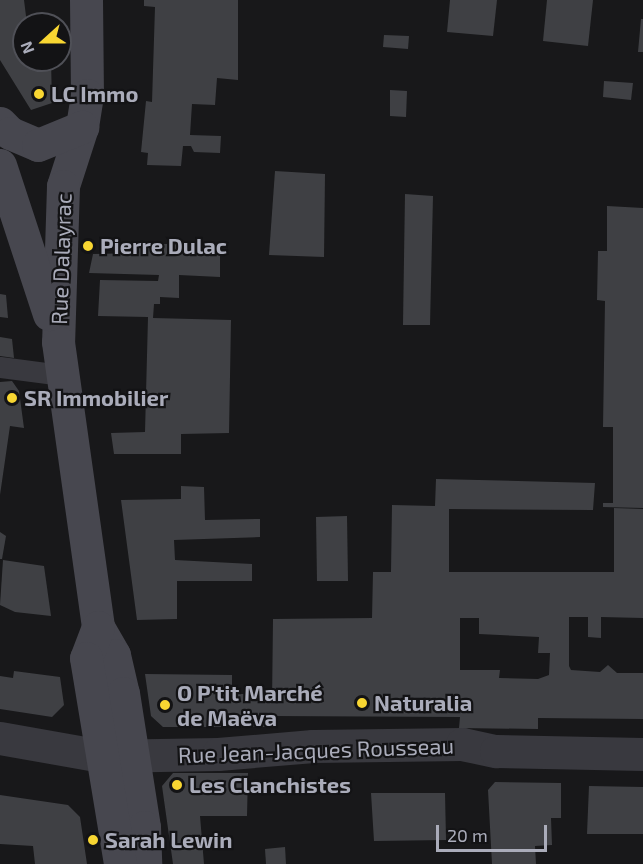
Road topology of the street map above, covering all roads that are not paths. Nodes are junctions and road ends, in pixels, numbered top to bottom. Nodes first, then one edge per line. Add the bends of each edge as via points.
1 (86, 0) edge
2 (0, 123) edge
3 (82, 127) junction
4 (0, 165) edge
5 (58, 342) junction
6 (0, 367) edge
7 (62, 375) junction
8 (98, 627) junction
9 (0, 738) edge
10 (133, 754) junction
11 (643, 754) edge
12 (101, 756) junction
13 (120, 864) edge
14 (145, 864) edge

1 - 3 main road, Rue Dalayrac via 87,95
2 - 3 main road via 10,133 38,145
3 - 5 main road, Rue Dalayrac via 63,186
4 - 5 main road, Rue Dalayrac
5 - 7 main road, Rue Dalayrac
6 - 7 lane
7 - 8 main road, Rue Dalayrac
8 - 10 main road, Rue Dalayrac via 114,655
8 - 12 main road, Rue Dalayrac via 86,658
9 - 12 street
10 - 11 street, Rue Jean-Jacques Rousseau via 462,744 496,751
10 - 12 street
10 - 14 main road, Rue Dalayrac
12 - 13 main road, Rue Dalayrac

